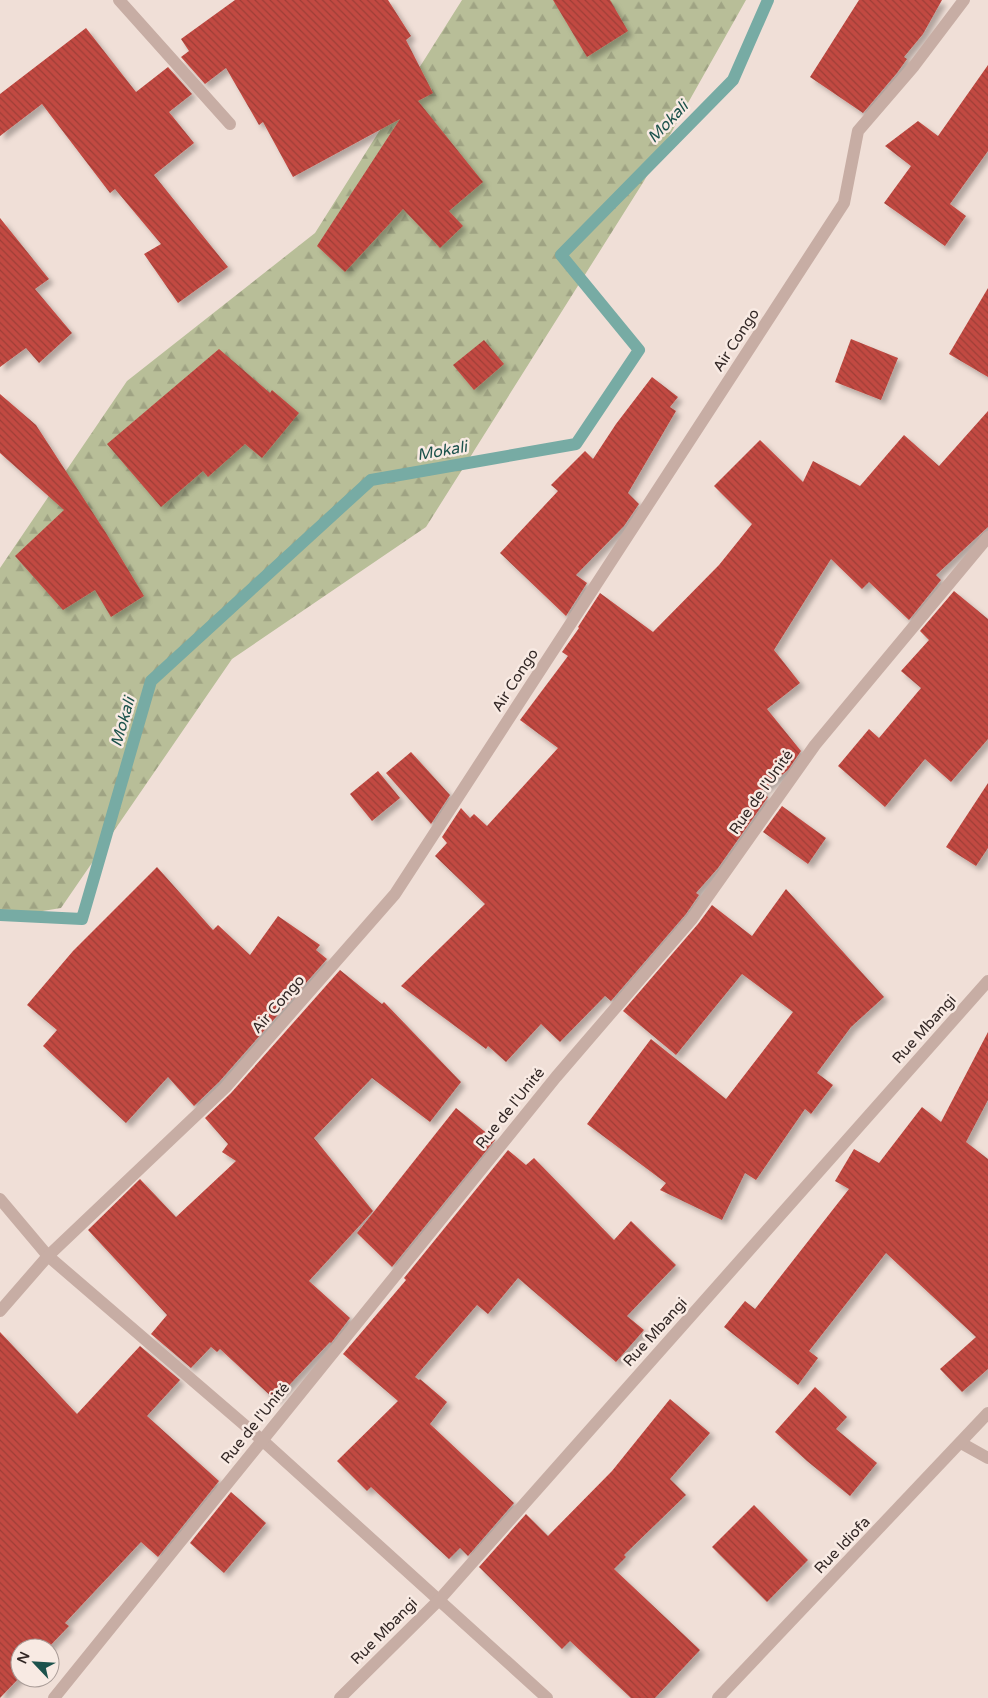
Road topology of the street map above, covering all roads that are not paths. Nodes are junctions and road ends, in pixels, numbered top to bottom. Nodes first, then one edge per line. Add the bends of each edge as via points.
1 (119, 0) edge
2 (964, 0) edge
3 (230, 124) dead end
4 (988, 537) edge
5 (988, 981) edge
6 (0, 1199) edge
7 (48, 1256) junction
8 (0, 1311) edge
9 (988, 1413) edge
10 (262, 1440) junction
11 (960, 1443) junction
12 (988, 1458) edge
13 (440, 1600) junction
14 (54, 1698) edge
15 (340, 1698) edge
16 (546, 1698) edge
17 (718, 1698) edge

1 - 3 street
2 - 7 street, Air Congo via 914,66 858,131 844,203 395,894 225,1088
4 - 10 street, Rue de l'Unité via 814,745 692,919 556,1077
5 - 13 street, Rue Mbangi
6 - 7 street
7 - 8 street, Air Congo
7 - 10 street
9 - 11 street, Rue Idiofa
10 - 13 street
10 - 14 street, Rue de l'Unité
11 - 12 street
11 - 17 street, Rue Idiofa
13 - 15 street, Rue Mbangi
13 - 16 street

